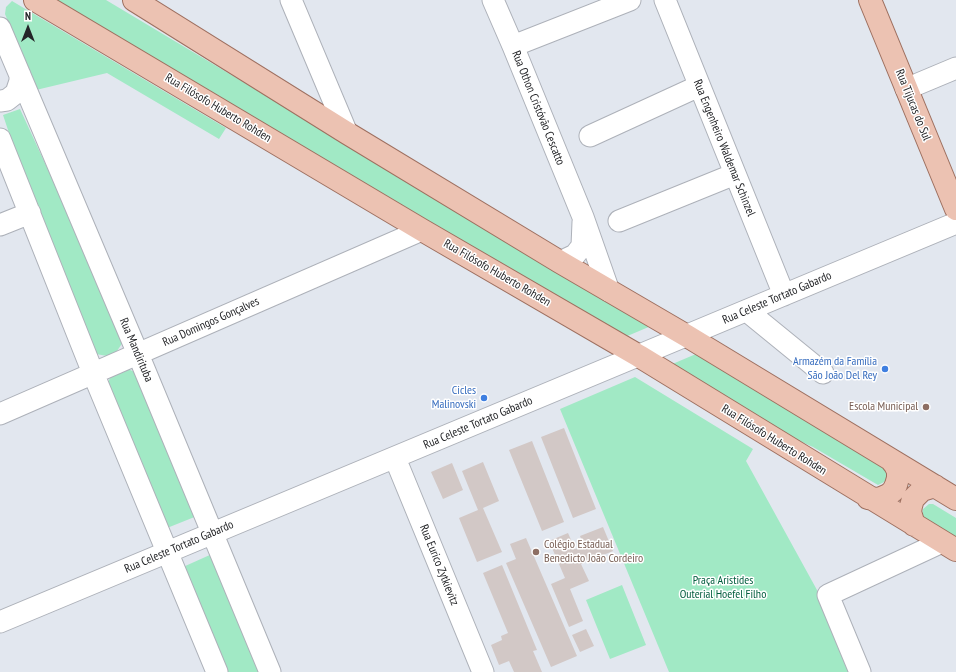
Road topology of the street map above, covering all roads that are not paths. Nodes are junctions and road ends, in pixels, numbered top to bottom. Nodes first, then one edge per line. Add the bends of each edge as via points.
1 (35, 0) edge
2 (134, 0) edge
3 (291, 0) edge
4 (493, 0) edge
5 (630, 0) edge
6 (665, 0) edge
7 (870, 0) edge
8 (0, 28) edge
9 (513, 46) junction
10 (319, 67) junction
11 (956, 68) edge
12 (20, 75) junction
13 (699, 86) junction
14 (906, 89) junction
15 (0, 101) edge
16 (303, 106) junction
17 (347, 133) junction
18 (590, 136) dead end
19 (0, 139) edge
20 (735, 174) junction
21 (950, 179) edge
22 (956, 209) edge
23 (30, 213) junction
24 (582, 217) junction
25 (619, 221) dead end
26 (956, 223) edge
27 (0, 225) edge
28 (422, 230) junction
29 (560, 262) junction
30 (609, 291) junction
31 (784, 295) junction
32 (747, 311) junction
33 (688, 336) junction
34 (138, 354) junction
35 (639, 356) junction
36 (93, 373) junction
37 (823, 373) dead end
38 (0, 414) edge
39 (395, 458) junction
40 (891, 460) junction
41 (935, 486) junction
42 (868, 498) junction
43 (956, 499) edge
44 (914, 525) junction
45 (212, 533) junction
46 (949, 546) edge
47 (167, 552) junction
48 (0, 622) edge
49 (217, 672) edge
50 (270, 672) edge
51 (483, 672) edge
52 (860, 672) edge

1 - 28 main road, Rua Filósofo Huberto Rohden
2 - 16 main road
3 - 10 street
4 - 9 street, Rua Othon Cristóvão Cescatto
5 - 9 street
6 - 13 street, Rua Engenheiro Waldemar Schinzel
7 - 14 main road, Rua Tijucas do Sul
8 - 12 street, Rua Mandirituba
9 - 24 street, Rua Othon Cristóvão Cescatto
10 - 16 street via 322,87 320,96 315,102
10 - 17 street
11 - 14 street
12 - 15 street via 16,93 7,100
12 - 34 street, Rua Mandirituba
13 - 18 street
13 - 20 street, Rua Engenheiro Waldemar Schinzel
14 - 21 main road, Rua Tijucas do Sul
16 - 17 main road
17 - 29 main road
19 - 23 street
20 - 25 street
20 - 31 street, Rua Engenheiro Waldemar Schinzel
21 - 22 main road, Rua Tijucas do Sul
23 - 27 street
23 - 36 street
24 - 29 street, Rua Othon Cristóvão Cescatto via 582,246 575,255
24 - 30 street, Rua Othon Cristóvão Cescatto
26 - 31 street, Rua Celeste Tortato Gabardo
28 - 34 street, Rua Domingos Gonçalves
28 - 35 main road, Rua Filósofo Huberto Rohden
29 - 30 main road
30 - 33 main road
31 - 32 street, Rua Celeste Tortato Gabardo
32 - 33 street, Rua Celeste Tortato Gabardo
32 - 37 street
33 - 35 street, Rua Celeste Tortato Gabardo
33 - 40 main road
34 - 36 street, Rua Domingos Gonçalves
34 - 45 street, Rua Mandirituba
35 - 39 street, Rua Celeste Tortato Gabardo
35 - 42 main road, Rua Filósofo Huberto Rohden
36 - 38 street, Rua Domingos Gonçalves
36 - 47 street
39 - 45 street, Rua Celeste Tortato Gabardo
39 - 51 street, Rua Eurico Zytkievitz
40 - 41 main road
40 - 42 main road via 898,472 893,491 882,498
41 - 43 main road
41 - 44 main road via 922,490 913,500 910,512
42 - 44 main road, Rua Filósofo Huberto Rohden
44 - 46 main road, Rua Filósofo Huberto Rohden
45 - 47 street, Rua Celeste Tortato Gabardo
45 - 50 street, Rua Mandirituba
46 - 52 street via 828,595
47 - 48 street, Rua Celeste Tortato Gabardo
47 - 49 street

